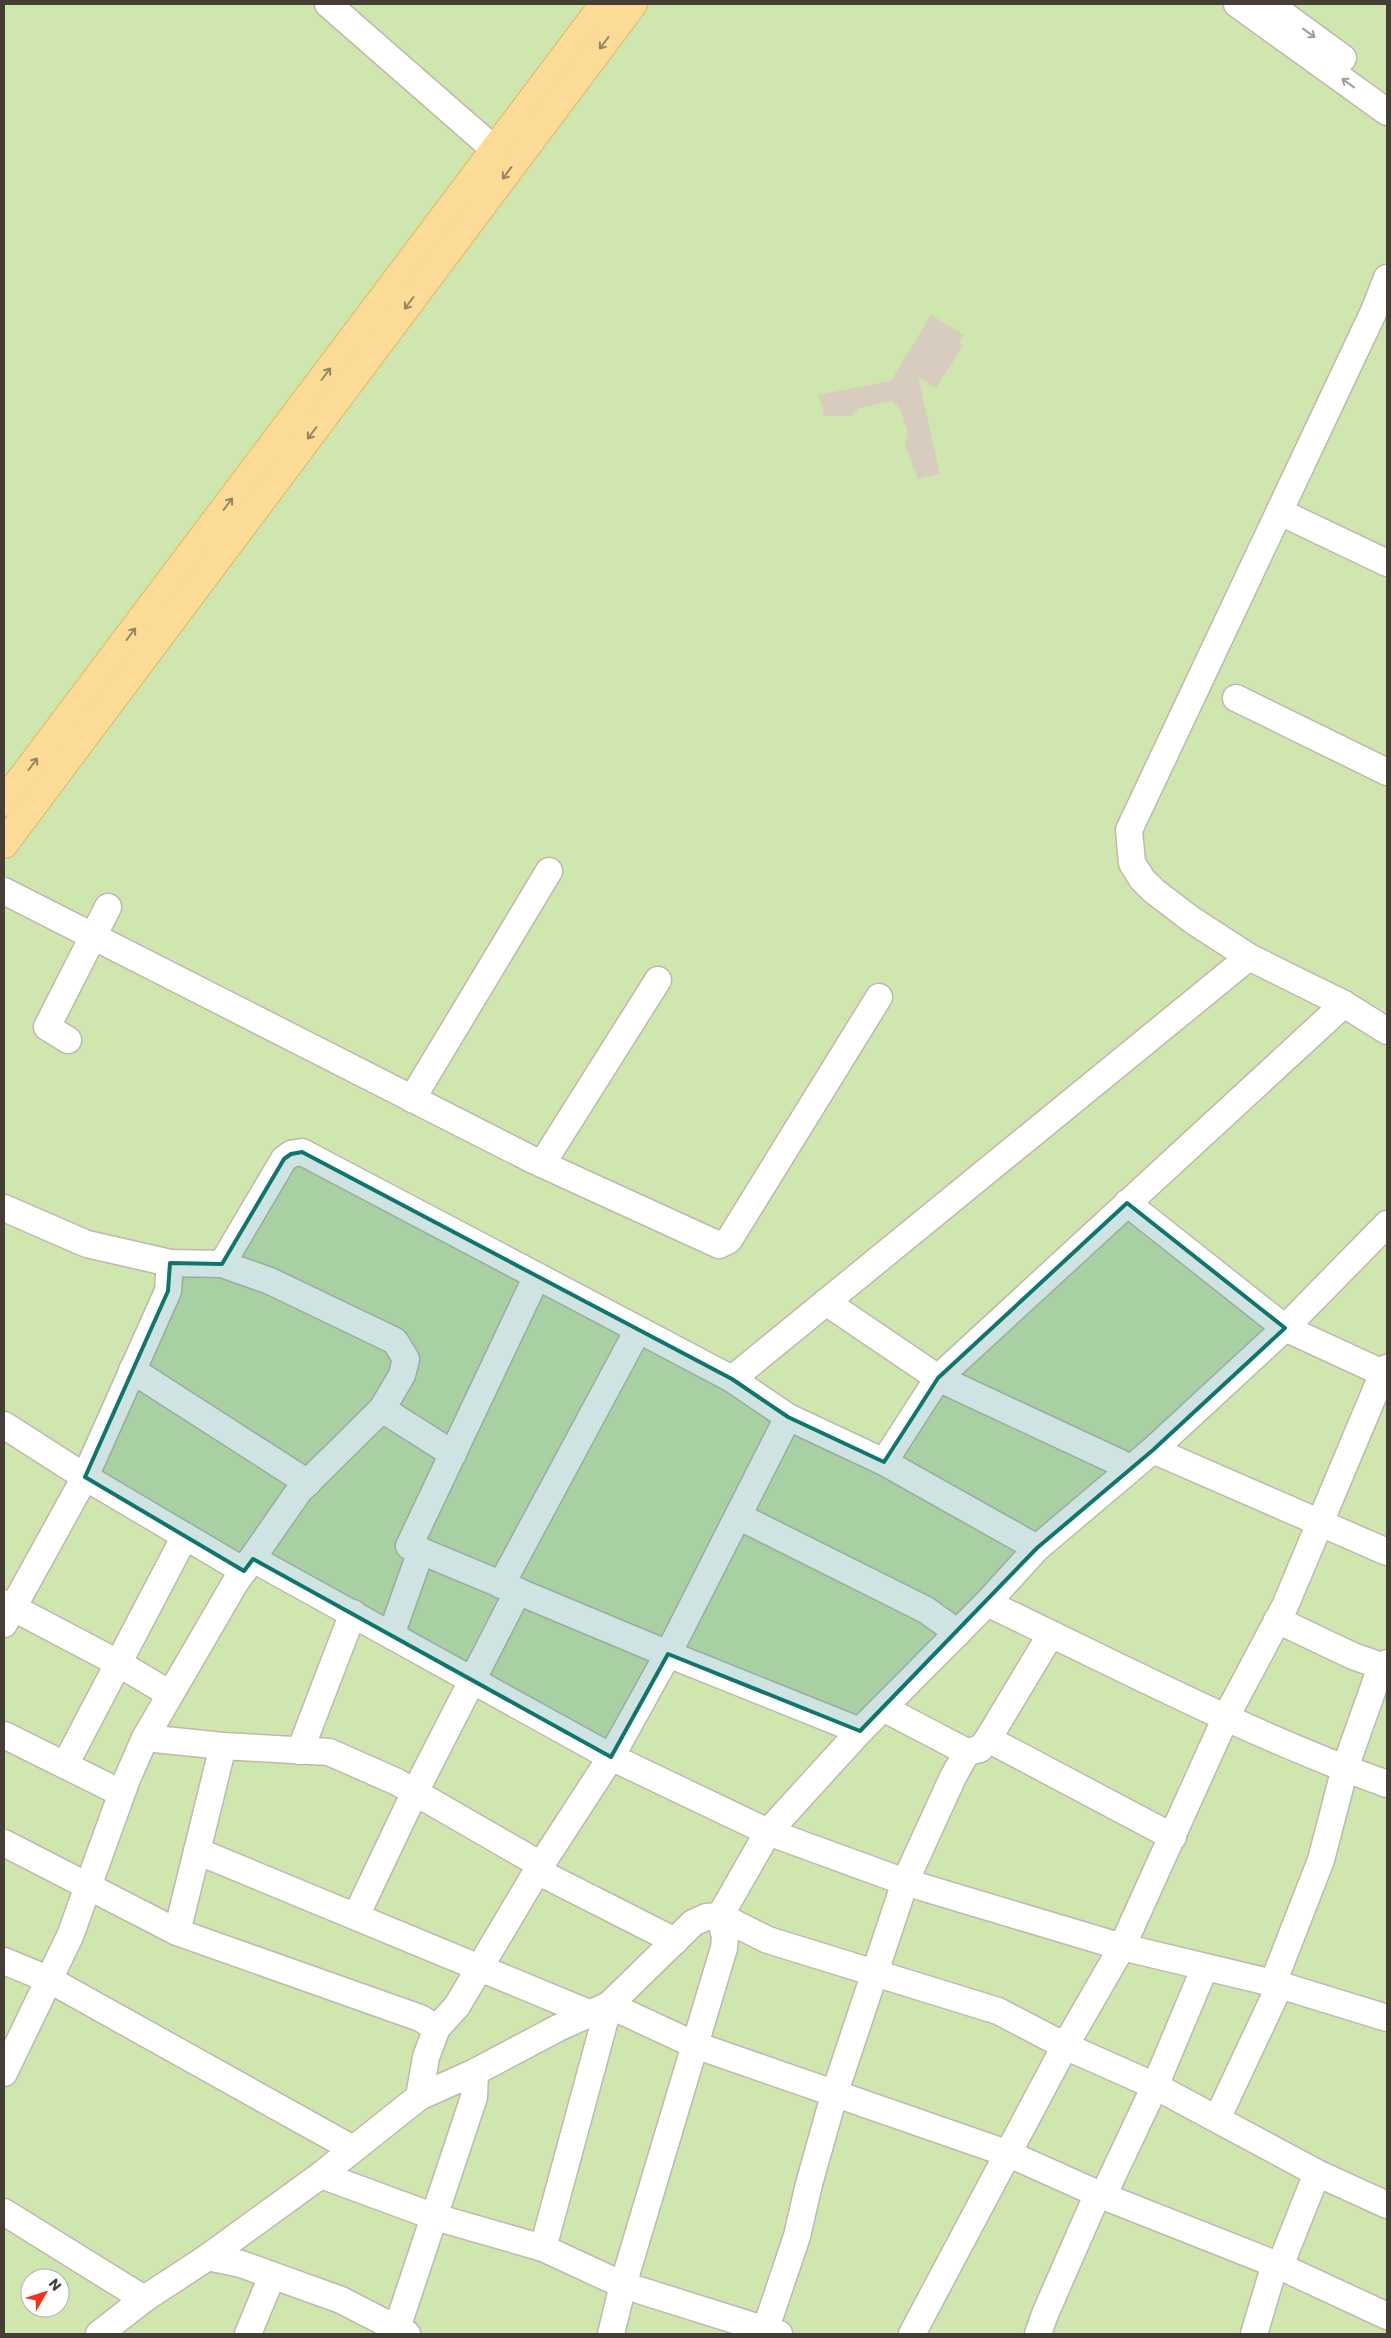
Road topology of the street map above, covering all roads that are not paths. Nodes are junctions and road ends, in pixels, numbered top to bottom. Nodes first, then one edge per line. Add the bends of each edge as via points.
1 (328, 4) edge
2 (604, 4) edge
3 (634, 4) edge
4 (1237, 4) edge
5 (1269, 4) edge
6 (1387, 90) edge
7 (1387, 112) edge
8 (495, 150) junction
9 (1387, 278) edge
10 (1381, 314) edge
11 (1280, 512) junction
12 (1387, 563) edge
13 (1236, 698) dead end
14 (1387, 772) edge
15 (4, 802) edge
16 (4, 844) edge
17 (549, 871) dead end
18 (4, 890) edge
19 (108, 907) dead end
20 (93, 936) junction
21 (1249, 957) junction
22 (658, 980) dead end
23 (879, 997) dead end
24 (1344, 1004) junction
25 (1387, 1031) edge
26 (68, 1040) dead end
27 (412, 1099) junction
28 (542, 1164) junction
29 (1128, 1203) junction
30 (4, 1208) edge
31 (1384, 1235) edge
32 (170, 1263) junction
33 (222, 1264) junction
34 (536, 1276) junction
35 (826, 1302) junction
36 (1285, 1328) junction
37 (638, 1330) junction
38 (132, 1370) junction
39 (1386, 1372) edge
40 (938, 1378) junction
41 (732, 1379) junction
42 (382, 1409) junction
43 (788, 1417) junction
44 (4, 1425) edge
45 (1153, 1450) junction
46 (452, 1454) junction
47 (884, 1462) junction
48 (1131, 1468) junction
49 (86, 1477) junction
50 (308, 1482) junction
51 (738, 1516) junction
52 (1321, 1522) junction
53 (185, 1536) junction
54 (1037, 1548) junction
55 (421, 1552) junction
56 (1387, 1552) edge
57 (249, 1565) junction
58 (509, 1588) junction
59 (987, 1603) junction
60 (7, 1612) edge
61 (353, 1614) junction
62 (1277, 1620) junction
63 (958, 1633) junction
64 (1051, 1634) junction
65 (391, 1635) junction
66 (668, 1654) junction
67 (118, 1662) junction
68 (1386, 1666) edge
69 (474, 1681) junction
70 (170, 1694) junction
71 (883, 1708) junction
72 (1226, 1716) junction
73 (860, 1731) junction
74 (145, 1738) junction
75 (6, 1742) edge
76 (223, 1746) junction
77 (978, 1746) junction
78 (300, 1751) junction
79 (611, 1757) junction
80 (65, 1765) junction
81 (1345, 1768) junction
82 (1387, 1784) edge
83 (415, 1792) junction
84 (121, 1793) junction
85 (768, 1832) junction
86 (1173, 1837) junction
87 (4, 1843) edge
88 (197, 1851) junction
89 (539, 1868) junction
90 (905, 1882) junction
91 (87, 1885) junction
92 (356, 1916) junction
93 (720, 1916) junction
94 (177, 1932) junction
95 (676, 1941) junction
96 (1122, 1947) junction
97 (4, 1961) edge
98 (480, 1966) junction
99 (1205, 1966) junction
100 (875, 1974) junction
101 (50, 1980) junction
102 (1276, 1984) junction
103 (600, 2010) junction
104 (1387, 2018) edge
105 (437, 2028) junction
106 (695, 2045) junction
107 (1065, 2046) junction
108 (475, 2072) junction
109 (4, 2073) edge
110 (1155, 2086) junction
111 (835, 2092) junction
112 (419, 2097) junction
113 (1217, 2119) junction
114 (353, 2150) junction
115 (1009, 2154) junction
116 (1317, 2173) junction
117 (321, 2175) junction
118 (1100, 2195) junction
119 (1387, 2205) edge
120 (4, 2212) edge
121 (434, 2217) junction
122 (543, 2248) junction
123 (208, 2257) junction
124 (1278, 2265) junction
125 (272, 2276) junction
126 (623, 2286) junction
127 (144, 2299) junction
128 (1387, 2316) edge
129 (1387, 2322) edge
130 (400, 2332) edge
131 (769, 2333) edge
132 (99, 2334) edge
133 (248, 2334) edge
134 (611, 2334) edge
135 (912, 2334) edge
136 (1038, 2334) edge
137 (1254, 2334) edge
138 (1382, 2334) edge

1 - 8 street
2 - 8 main road
3 -> 16 main road
7 -> 4 street
5 -> 6 street
15 -> 8 main road
9 - 10 street
10 - 11 street
11 - 12 street
11 - 21 street via 1129,830 1132,863 1142,879 1192,920
13 - 14 street
17 - 27 street
18 - 20 street
19 - 20 street
20 - 26 street via 47,1027
20 - 27 street
21 - 24 street
21 - 35 street
22 - 28 street
23 - 28 street via 729,1240 719,1245
24 - 25 street
24 - 29 street
27 - 28 street
29 - 36 street
29 - 40 street
30 - 32 street via 87,1244
31 - 36 street
32 - 33 street
32 - 38 street via 168,1291
33 - 34 street via 284,1159 302,1152
33 - 42 street via 270,1281 395,1341 406,1359 402,1375
34 - 37 street
34 - 46 street
35 - 40 street
35 - 41 street
36 - 39 street
36 - 45 street
37 - 41 street
37 - 58 street
38 - 49 street
38 - 50 street
39 - 52 street
40 - 47 street
40 - 48 street
41 - 43 street
42 - 46 street
42 - 50 street
43 - 47 street
43 - 51 street
44 - 49 street
45 - 48 street
45 - 52 street
46 - 55 street via 409,1546
47 - 54 street
48 - 54 street
49 - 53 street
49 - 60 street
50 - 57 street
51 - 63 street via 926,1610
51 - 66 street
52 - 56 street
52 - 62 street
53 - 57 street
53 - 67 street
54 - 59 street
55 - 58 street
55 - 65 street
57 - 61 street
57 - 70 street
58 - 66 street
58 - 69 street
59 - 63 street
59 - 64 street
60 - 67 street
61 - 65 street
61 - 78 street
62 - 68 street via 1354,1656
62 - 72 street
63 - 71 street
64 - 72 street
64 - 77 street
65 - 69 street
66 - 73 street
66 - 79 street
67 - 70 street
67 - 80 street
68 - 81 street via 1377,1678
69 - 79 street
69 - 83 street
70 - 74 street
71 - 73 street
71 - 77 street
72 - 81 street
72 - 86 street
73 - 85 street
74 - 76 street
74 - 84 street
75 - 80 street
76 - 78 street
76 - 88 street
77 - 86 street
77 - 90 street via 954,1777
78 - 83 street via 329,1752
79 - 85 street
79 - 89 street
80 - 84 street
81 - 82 street
81 - 102 street via 1321,1860
83 - 89 street
83 - 92 street
84 - 91 street
85 - 90 street
85 - 93 street
86 - 96 street
87 - 91 street
88 - 92 street
88 - 94 street
89 - 95 street
89 - 98 street
90 - 96 street
90 - 100 street
91 - 94 street
91 - 101 street via 70,1936
92 - 98 street
93 - 95 street via 706,1917 693,1924
93 - 100 street via 768,1940
93 - 106 street via 724,1948
94 - 105 street via 420,2018
95 - 103 street
96 - 99 street
96 - 107 street
97 - 101 street
98 - 103 street
98 - 105 street via 458,2006
99 - 102 street
99 - 110 street
100 - 107 street via 944,1992 998,2011
100 - 111 street
101 - 109 street
101 - 114 street
102 - 104 street
102 - 113 street
103 - 106 street
103 - 108 street via 558,2028
103 - 122 street
105 - 112 street via 426,2057
106 - 111 street
106 - 126 street
107 - 110 street
107 - 115 street
108 - 112 street
108 - 121 street via 474,2097
110 - 113 street
110 - 118 street
111 - 115 street
111 - 131 street
112 - 114 street
113 - 116 street
114 - 117 street
115 - 118 street
115 - 135 street
116 - 119 street
116 - 124 street
117 - 121 street
117 - 123 street
118 - 124 street
118 - 136 street
120 - 127 street
121 - 122 street
121 - 130 street
122 - 126 street
123 - 125 street via 241,2264
123 - 127 street
124 - 128 street
124 - 137 street
125 - 130 street via 341,2300
125 - 133 street
126 - 131 street
126 - 134 street
127 - 132 street
129 - 138 street

